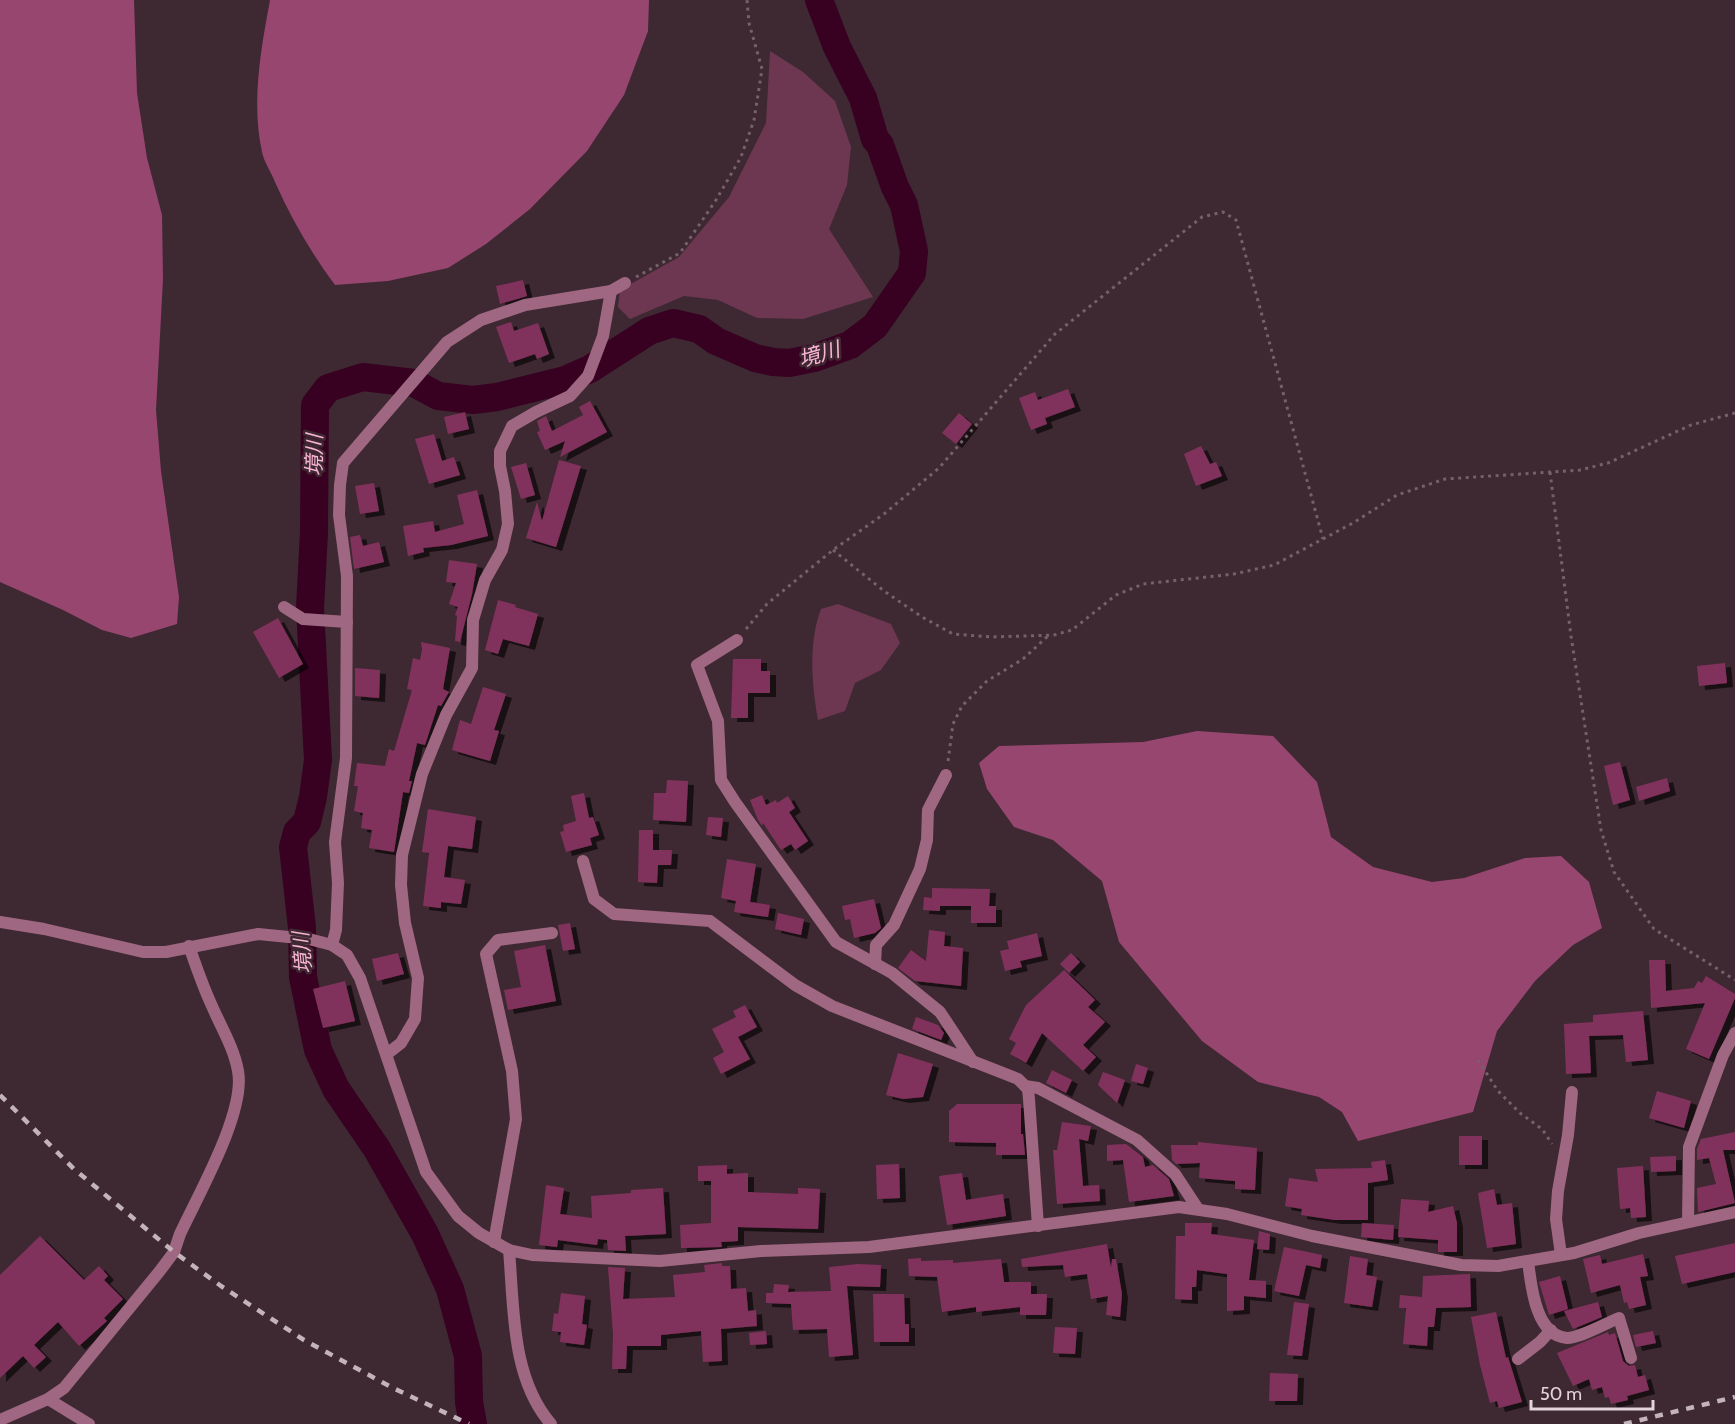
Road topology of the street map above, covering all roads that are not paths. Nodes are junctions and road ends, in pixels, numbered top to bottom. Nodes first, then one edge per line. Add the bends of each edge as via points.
1 (625, 283) road end
2 (611, 291) junction
3 (284, 607) dead end
4 (347, 622) junction
5 (737, 640) road end
6 (946, 775) road end
7 (583, 861) dead end
8 (0, 922) edge
9 (552, 933) dead end
10 (332, 945) junction
11 (189, 946) junction
12 (875, 964) junction
13 (1735, 1033) edge
14 (387, 1054) junction
15 (973, 1062) junction
16 (1024, 1086) junction
17 (1572, 1092) dead end
18 (1198, 1209) junction
19 (1735, 1212) edge
20 (1688, 1222) junction
21 (1038, 1226) junction
22 (494, 1242) junction
23 (509, 1250) junction
24 (1561, 1255) junction
25 (1528, 1261) junction
26 (1551, 1330) junction
27 (1632, 1358) dead end
28 (1518, 1359) dead end
29 (48, 1398) junction
30 (0, 1420) edge
31 (89, 1424) edge
32 (551, 1424) edge

1 - 2 street
2 - 4 street via 525,305 481,320 447,342 343,463 339,515 347,576
2 - 14 street via 603,336 588,376 570,396 512,426 500,451 508,524 502,550 485,580 473,620 472,668 446,715 422,774 402,855 405,923 418,978 416,1019
3 - 4 street via 303,619
4 - 10 street via 346,759 335,842 336,930
5 - 12 street via 697,665 718,721 721,780 836,942
6 - 12 street via 928,810 927,840 920,869 894,925 876,945
7 - 15 street via 594,899 614,914 710,921 795,985 832,1006
8 - 11 street via 143,952
9 - 22 street via 498,940 486,954 512,1071 516,1119
10 - 11 street via 258,934
10 - 14 street via 347,955 360,978
11 - 29 street via 238,1071 239,1093 233,1118 174,1252 64,1388
12 - 15 street via 940,1012
13 - 20 street via 1689,1147
14 - 22 street via 426,1172 458,1216
15 - 16 street via 1018,1079
16 - 18 street via 1038,1088 1137,1140 1175,1174
16 - 21 street via 1029,1099
17 - 24 street via 1556,1219
18 - 21 street via 1179,1207
18 - 25 street via 1461,1265 1498,1266
19 - 20 street
20 - 24 street
21 - 23 street via 869,1247 761,1251 660,1261 532,1255
22 - 23 street
23 - 32 street via 517,1342 528,1388
24 - 25 street
25 - 26 street via 1535,1306
26 - 27 street via 1565,1338 1575,1337 1619,1317
26 - 28 street
29 - 30 street
29 - 31 street

